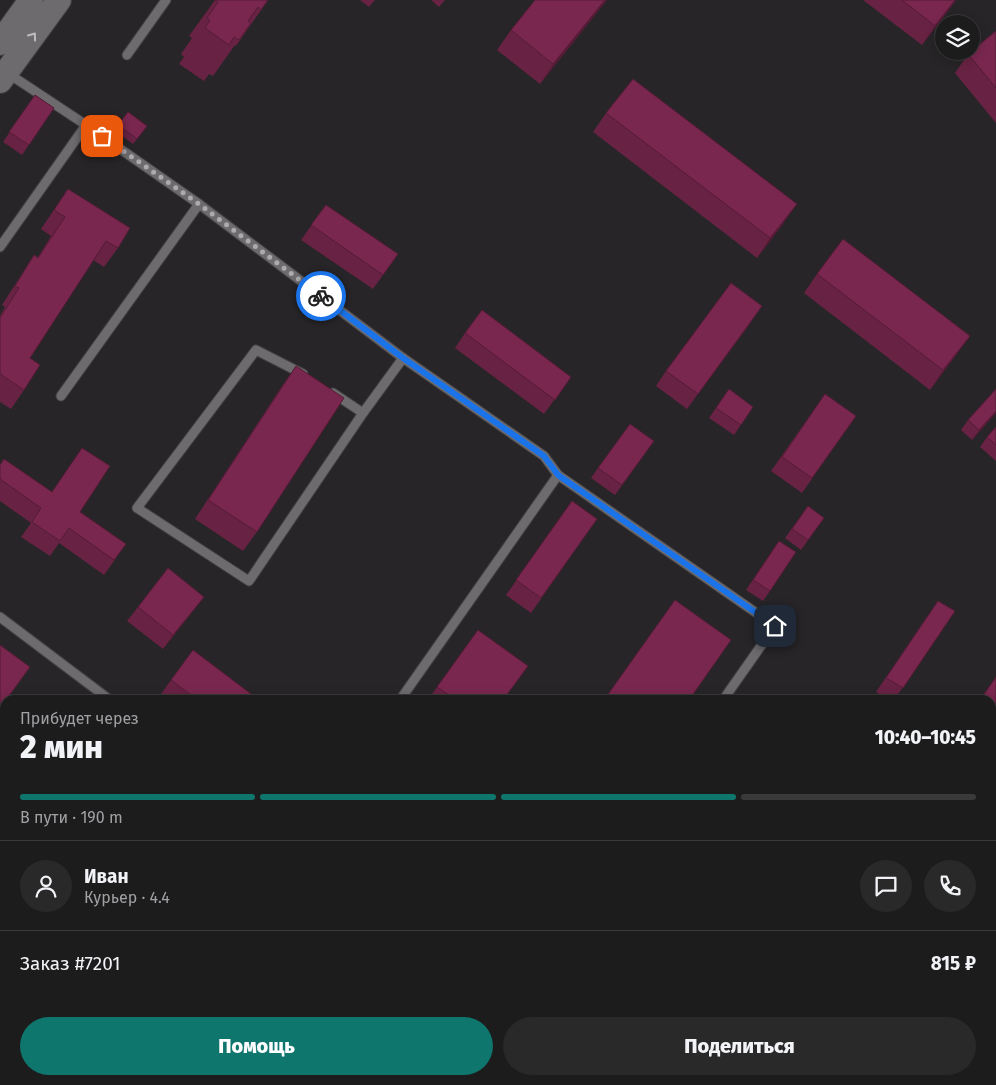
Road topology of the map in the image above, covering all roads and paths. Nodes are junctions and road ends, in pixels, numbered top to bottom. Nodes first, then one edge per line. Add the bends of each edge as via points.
1 (31, 0) edge
2 (59, 0) edge
3 (166, 0) edge
4 (0, 43) edge
5 (127, 54) dead end
6 (3, 77) edge
7 (86, 125) junction
8 (199, 204) junction
9 (0, 247) edge
10 (403, 358) junction
11 (314, 380) edge
12 (322, 385) edge
13 (61, 396) dead end
14 (363, 413) junction
15 (558, 475) junction
16 (0, 617) edge
17 (103, 695) edge
18 (404, 695) edge
19 (726, 695) edge

1 - 4 main road
6 -> 2 main road
3 - 5 lane
6 - 7 lane
7 - 8 lane
7 - 9 lane
8 - 10 lane
8 - 13 lane
10 - 14 lane
10 - 15 lane via 544,456
11 - 14 lane via 256,350 138,508 248,581
12 - 14 lane
15 - 18 lane
15 - 19 lane via 775,626
16 - 17 lane

